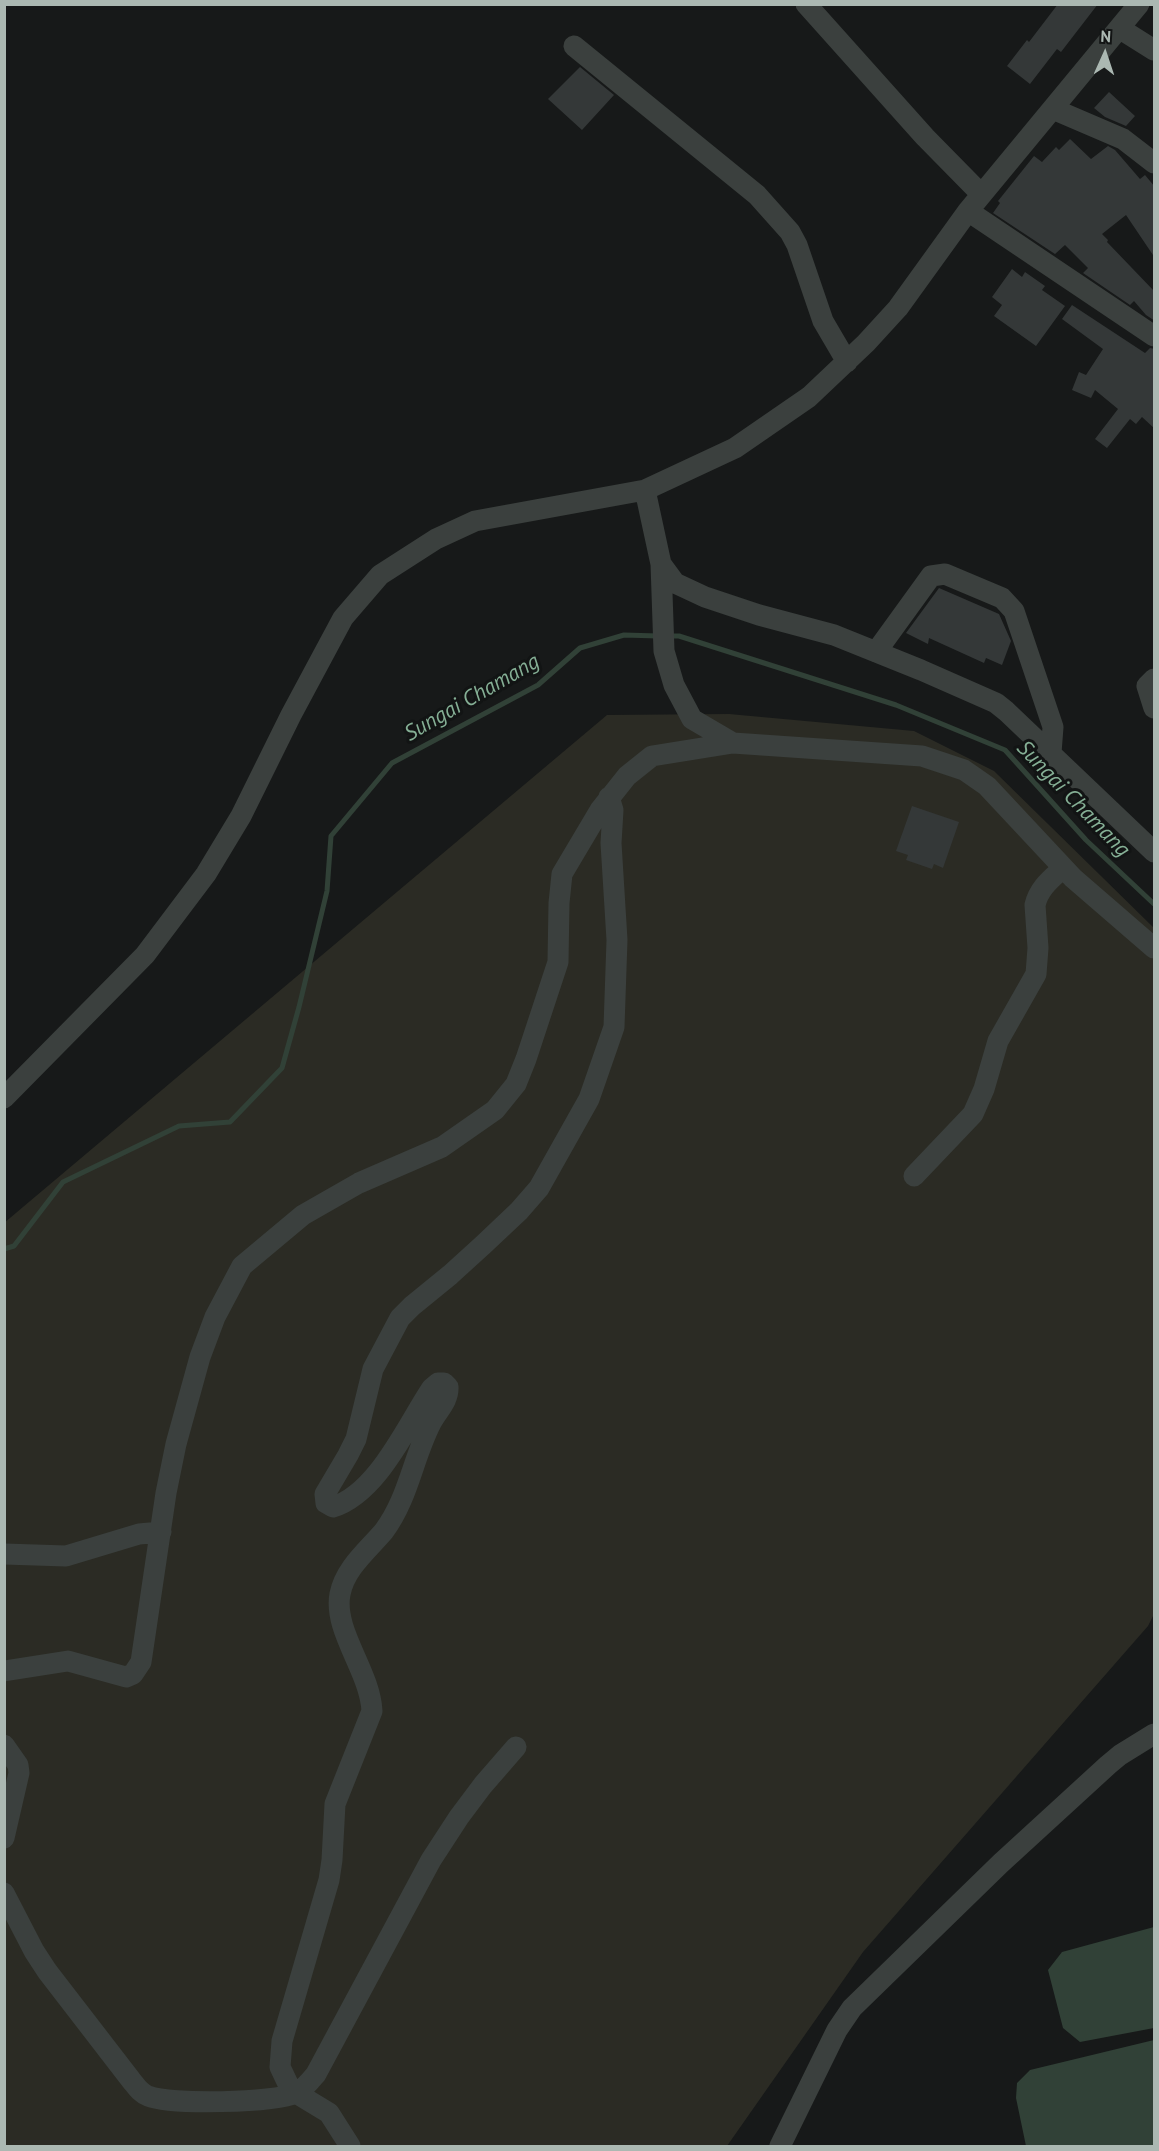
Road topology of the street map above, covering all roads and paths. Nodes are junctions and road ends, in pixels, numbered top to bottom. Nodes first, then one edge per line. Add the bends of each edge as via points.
1 (806, 4) edge
2 (1138, 5) edge
3 (1119, 28) junction
4 (574, 46) dead end
5 (1155, 50) edge
6 (1053, 109) junction
7 (1155, 163) edge
8 (981, 194) junction
9 (968, 211) junction
10 (1155, 336) edge
11 (847, 362) junction
12 (645, 490) junction
13 (660, 564) junction
14 (876, 652) junction
15 (1155, 679) edge
16 (1155, 708) edge
17 (733, 743) junction
18 (1051, 753) junction
19 (609, 798) junction
20 (1155, 852) edge
21 (1063, 868) junction
22 (1155, 948) edge
23 (4, 1098) edge
24 (914, 1176) dead end
25 (161, 1532) junction
26 (4, 1554) edge
27 (4, 1671) edge
28 (1155, 1734) edge
29 (4, 1745) edge
30 (516, 1747) dead end
31 (4, 1838) edge
32 (4, 1893) edge
33 (296, 2093) junction
34 (350, 2146) edge
35 (780, 2146) edge

1 - 8 street
2 - 3 street
3 - 5 street
3 - 6 street
4 - 11 street via 757,195 790,232 823,321
6 - 7 street via 1123,139
6 - 8 street
8 - 9 street
9 - 10 street
9 - 11 street via 898,308
11 - 12 street via 808,397 735,448
12 - 13 street
12 - 23 street via 475,521 436,539 380,574 343,618 207,874 145,955
13 - 14 street via 675,583 705,597 834,635
13 - 17 street via 664,651 674,685 692,719
14 - 18 street via 996,703
14 - 18 street via 931,576 945,574 1002,598 1014,611 1053,727
15 - 16 street via 1147,686
17 - 19 street via 652,756 627,776
17 - 21 street via 922,756 943,761 987,786
18 - 20 street
19 - 25 street via 562,874 558,962 516,1084 495,1110 442,1147 359,1183 303,1215 242,1266 215,1317 188,1398
19 - 33 street via 613,810 611,843 617,940 614,1028 589,1099 539,1188 475,1253 400,1318 373,1369 356,1439 325,1494 326,1503 333,1507 358,1494 388,1458 432,1388 438,1383 448,1387 446,1400 426,1432 400,1504 384,1531 354,1565 340,1593 339,1617 363,1674 372,1711 335,1804 329,1880 282,2042 280,2067
21 - 22 street
21 - 24 street via 1037,897 1036,974 998,1041 978,1104
25 - 26 street via 139,1534 66,1556
25 - 27 street via 141,1662 133,1674 115,1675 68,1661
28 - 35 street via 1114,1760 852,2008 837,2030
29 - 31 street via 19,1773
30 - 33 street via 483,1785 431,1860 316,2074
32 - 33 street via 47,1971 145,2095 170,2101 229,2101
33 - 34 street via 329,2113

